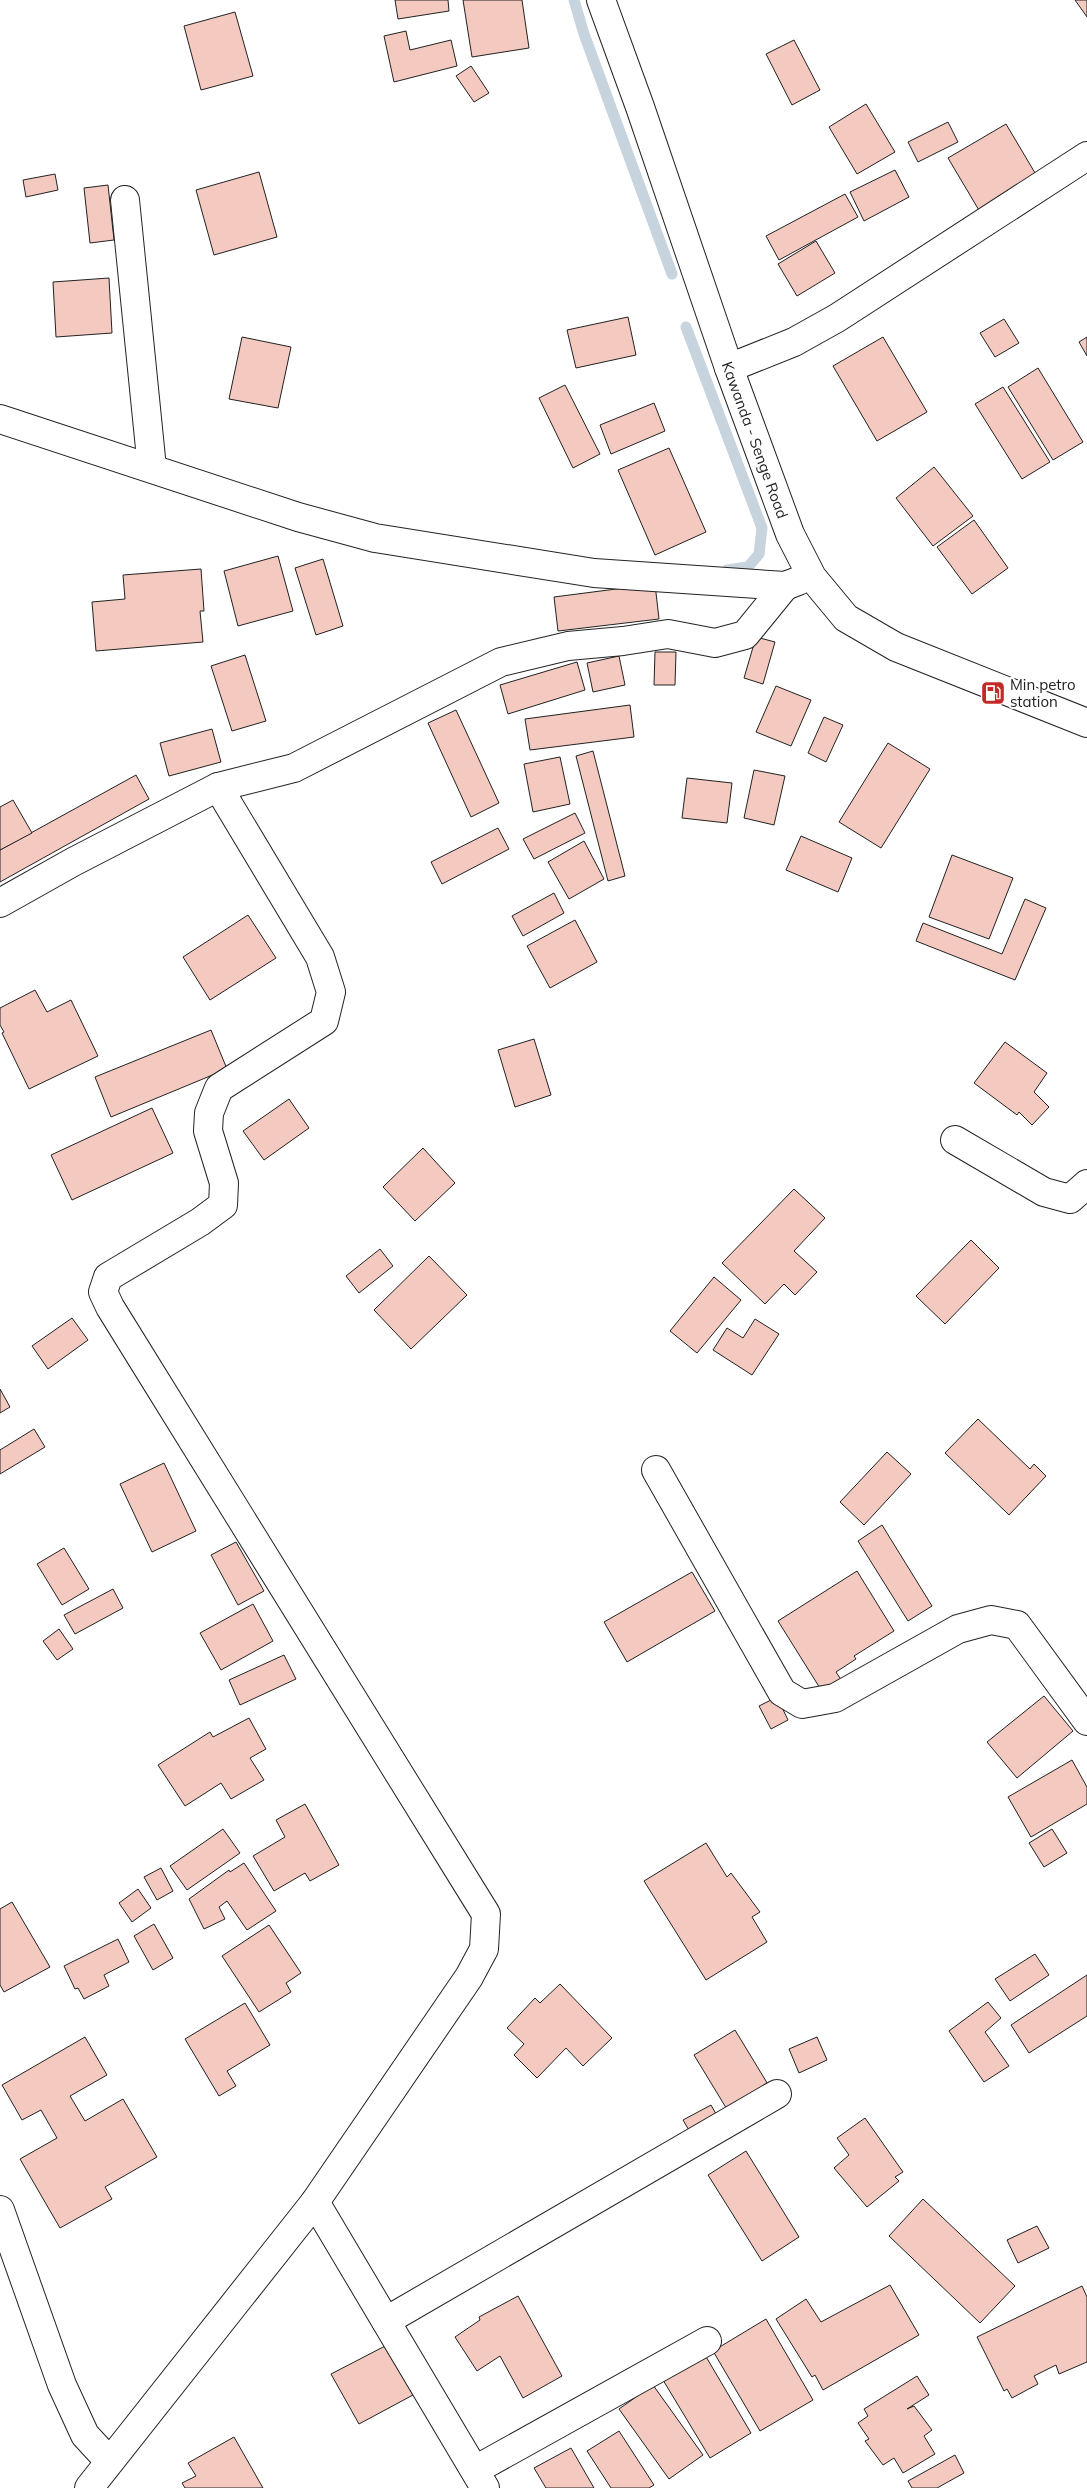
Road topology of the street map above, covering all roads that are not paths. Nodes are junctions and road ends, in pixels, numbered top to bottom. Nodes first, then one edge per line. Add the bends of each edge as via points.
1 (601, 0) edge
2 (1087, 156) edge
3 (125, 200) dead end
4 (729, 368) junction
5 (0, 418) edge
6 (152, 468) junction
7 (812, 577) junction
8 (785, 586) junction
9 (1087, 724) edge
10 (218, 787) junction
11 (0, 903) edge
12 (955, 1140) dead end
13 (1087, 1184) edge
14 (656, 1470) dead end
15 (1087, 1721) edge
16 (777, 2094) dead end
17 (316, 2202) junction
18 (0, 2210) edge
19 (386, 2321) junction
20 (707, 2341) dead end
21 (109, 2461) junction
22 (480, 2479) edge
23 (89, 2488) edge

1 - 4 street, Kawanda - Senge Road
2 - 4 street via 837,318 794,342
3 - 6 street
4 - 7 street, Kawanda - Senge Road via 790,534
5 - 6 street
6 - 8 street via 298,517 376,538 594,573
7 - 8 street
7 - 9 street, Kawanda - Senge Road via 846,618 896,647
8 - 10 street via 745,635 714,644 668,634 568,646 501,662 294,768
10 - 11 street
10 - 17 street via 320,957 330,992 324,1021 219,1088 209,1114 208,1131 224,1183 223,1205 108,1277 103,1292 486,1914 484,1949 469,1976
12 - 13 street via 1044,1192 1070,1199
14 - 15 street via 782,1692 802,1704 835,1698 958,1629 991,1620 1017,1625
16 - 19 street
17 - 19 street
17 - 21 street
18 - 21 street via 62,2385 85,2435
19 - 22 street
20 - 22 street
21 - 23 street

